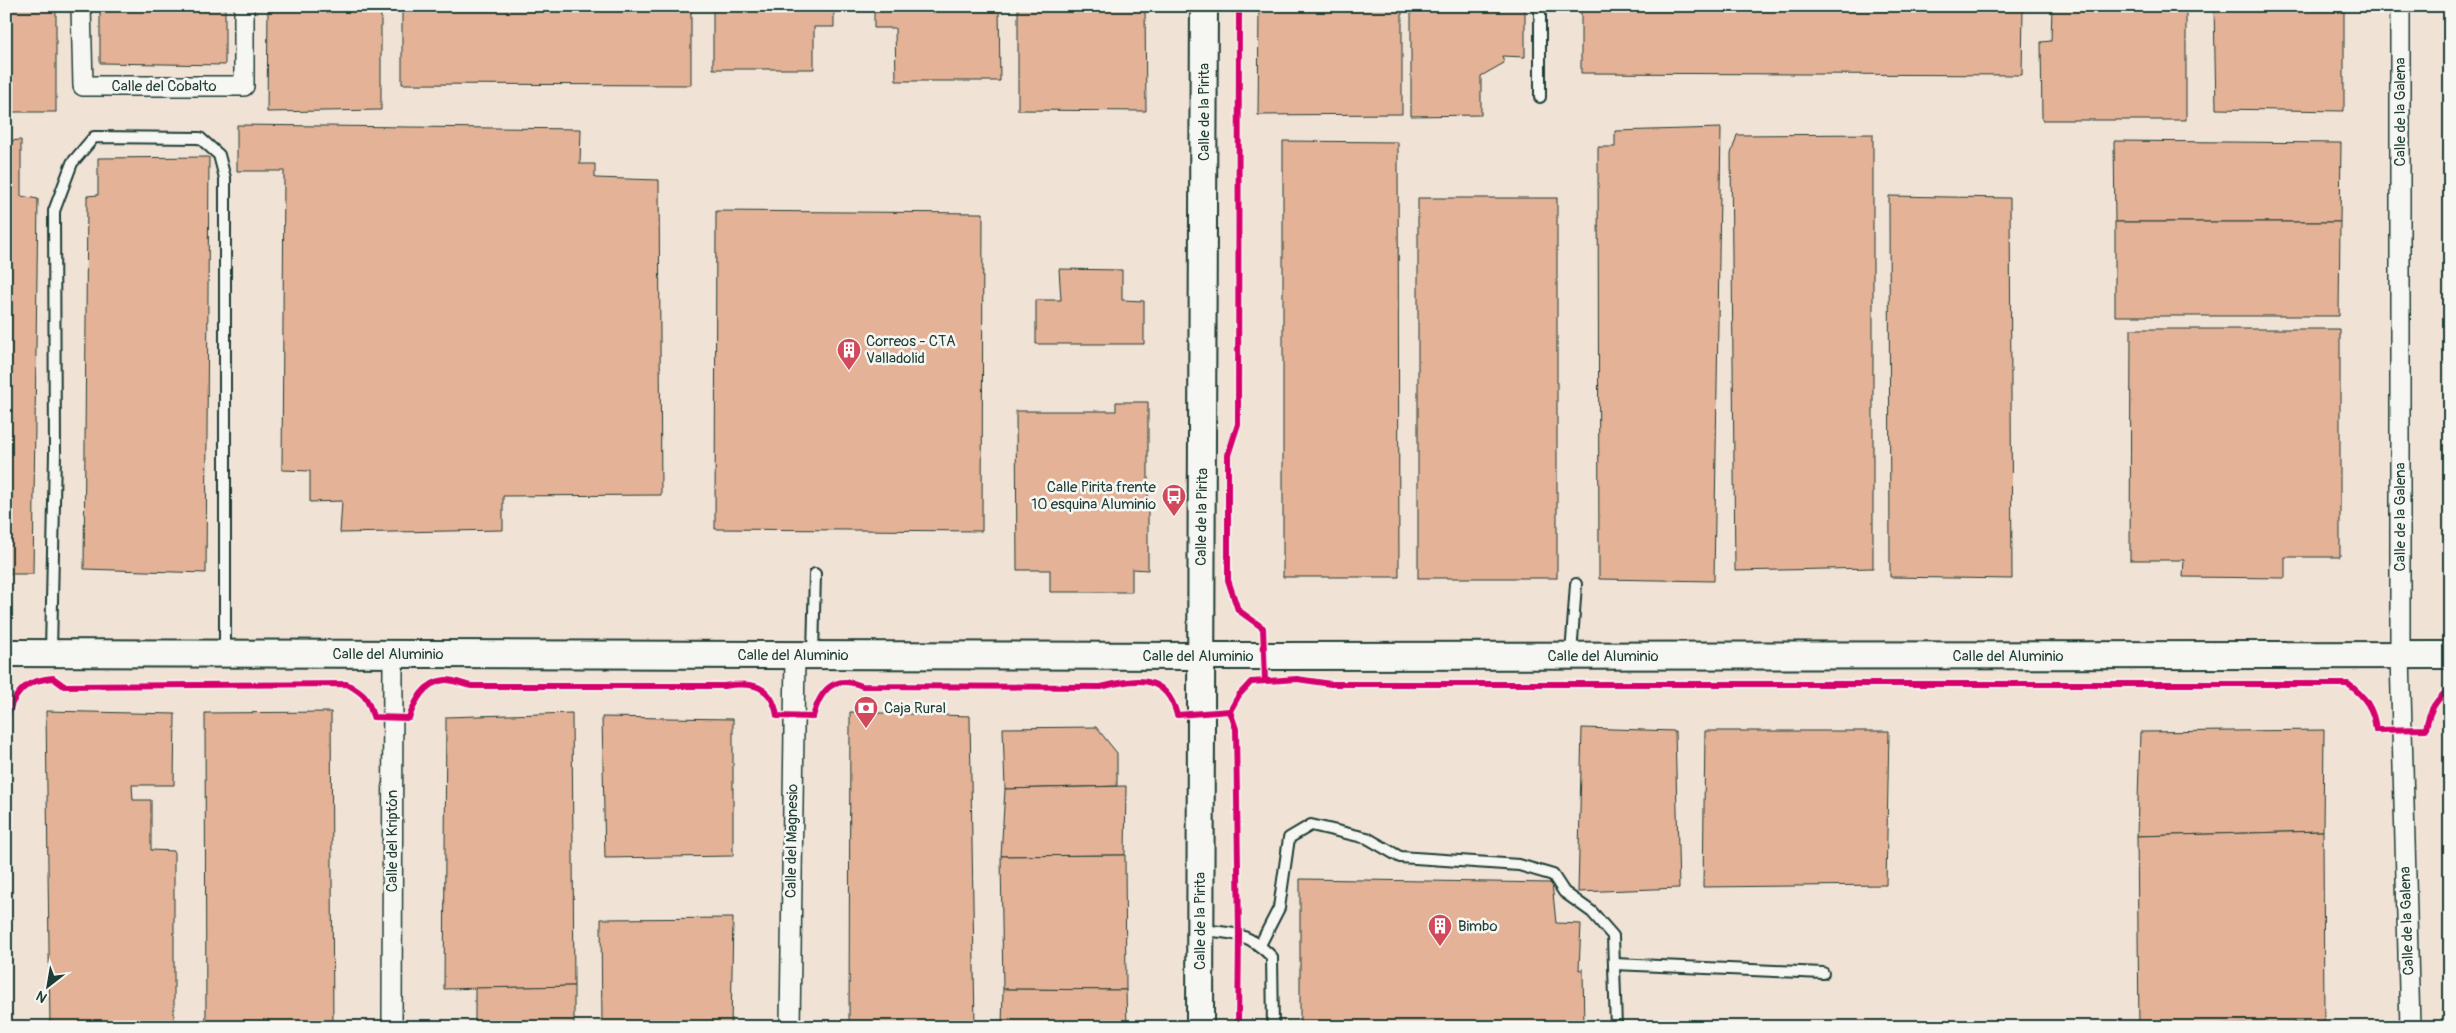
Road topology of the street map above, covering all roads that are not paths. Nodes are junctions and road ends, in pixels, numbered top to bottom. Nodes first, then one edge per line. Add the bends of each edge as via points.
1 (81, 6) edge
2 (244, 6) edge
3 (1204, 6) edge
4 (1540, 6) edge
5 (2400, 6) edge
6 (1540, 97) dead end
7 (815, 574) dead end
8 (1576, 584) dead end
9 (6, 653) edge
10 (51, 653) junction
11 (226, 653) junction
12 (393, 655) junction
13 (804, 655) junction
14 (2400, 655) junction
15 (2450, 655) edge
16 (1199, 656) junction
17 (1571, 656) junction
18 (1200, 930) junction
19 (1260, 945) junction
20 (1614, 964) junction
21 (1823, 973) dead end
22 (392, 1027) edge
23 (790, 1027) edge
24 (1200, 1027) edge
25 (1274, 1027) edge
26 (1616, 1027) edge
27 (2410, 1027) edge

1 - 2 street, Calle del Cobalto via 83,86 244,86
3 - 16 street, Calle de la Pirita via 1204,464
4 - 6 lane
5 - 14 street, Calle de la Galena
7 - 13 lane
8 - 17 lane
9 - 10 street, Calle del Aluminio
10 - 11 street, Calle del Aluminio
10 - 11 lane via 55,453 54,211 72,163 94,137 200,138 219,156 226,178
11 - 12 street, Calle del Aluminio
12 - 13 street, Calle del Aluminio
12 - 22 street, Calle del Kriptón
13 - 16 street, Calle del Aluminio
13 - 23 street, Calle del Magnesio
14 - 15 street, Calle del Aluminio
14 - 17 street, Calle del Aluminio
14 - 27 street, Calle de la Galena
16 - 17 street, Calle del Aluminio
16 - 18 street, Calle de la Pirita
18 - 19 lane via 1241,934
18 - 24 street, Calle de la Pirita
19 - 20 lane via 1279,908 1289,838 1311,825 1367,838 1400,857 1519,865 1553,875 1564,892 1592,912 1613,936
19 - 25 lane via 1272,957
20 - 21 lane
20 - 26 lane

